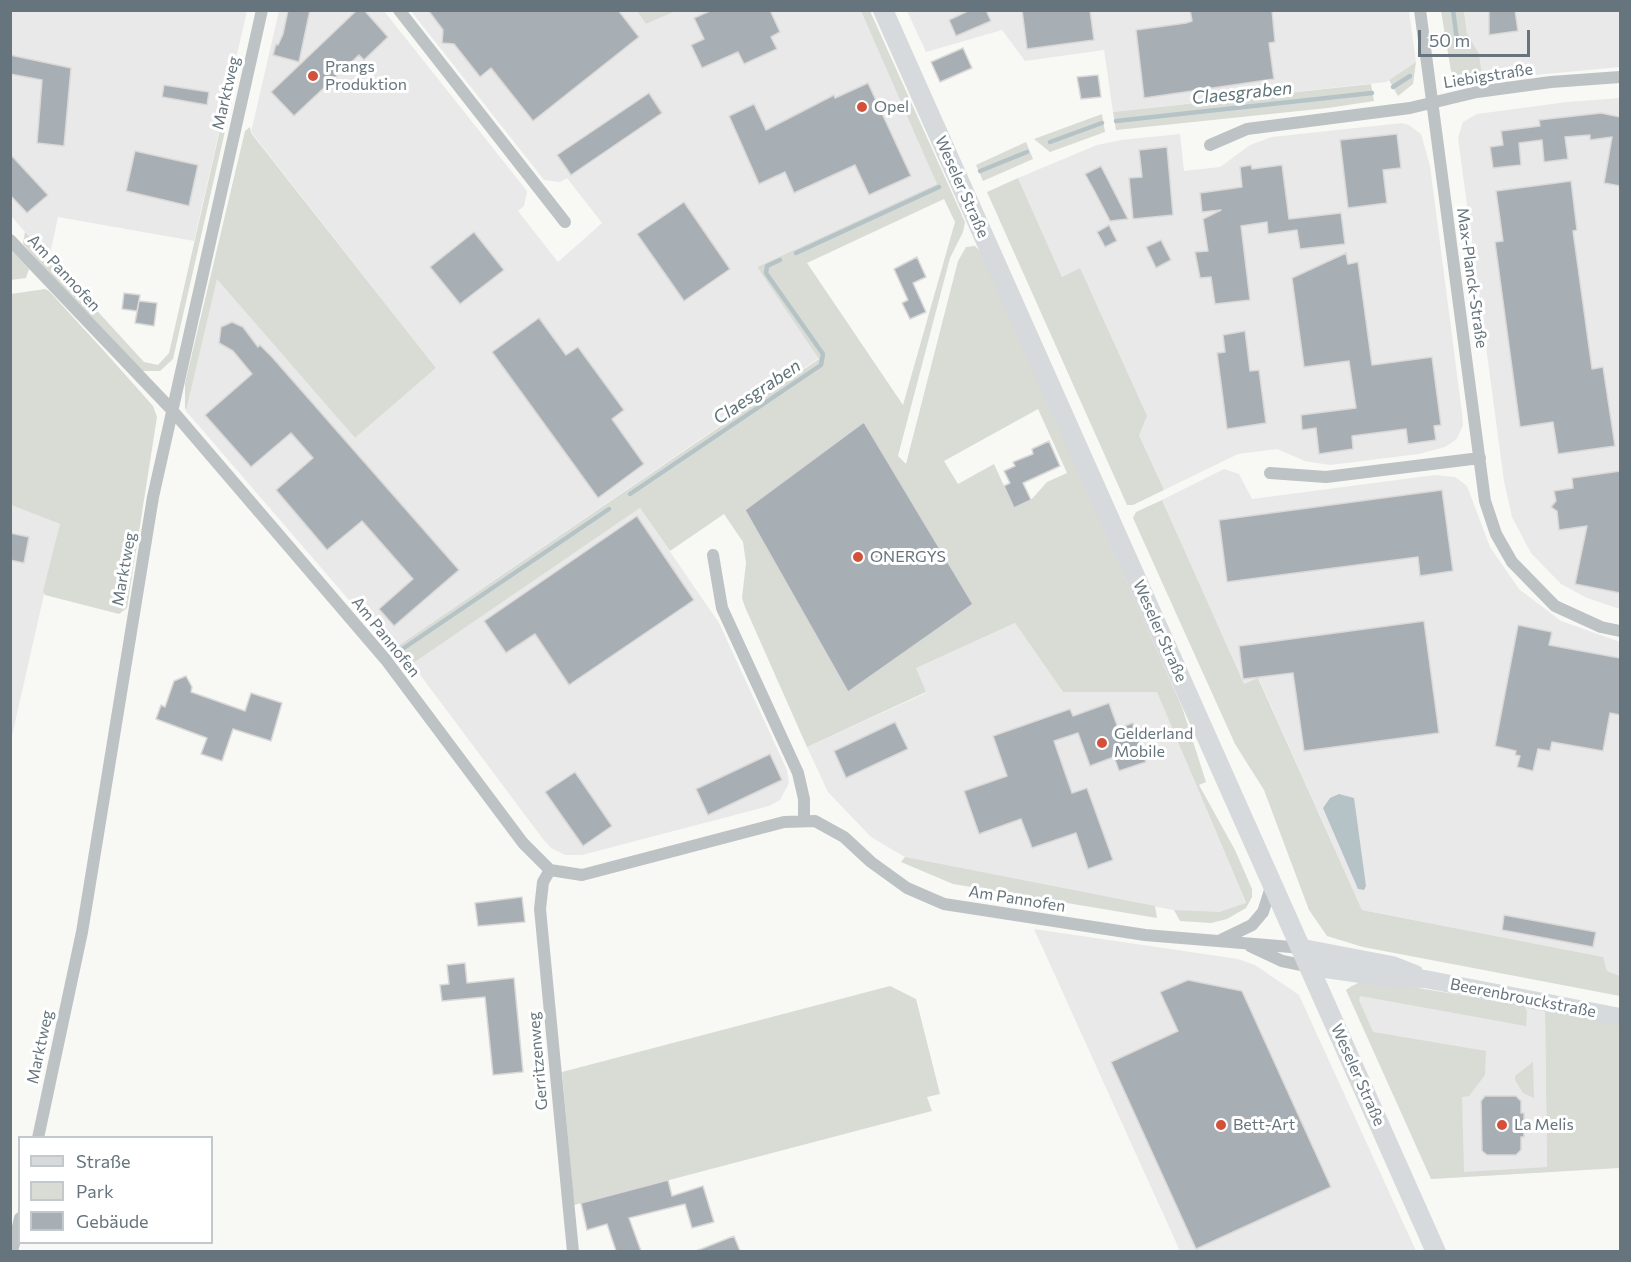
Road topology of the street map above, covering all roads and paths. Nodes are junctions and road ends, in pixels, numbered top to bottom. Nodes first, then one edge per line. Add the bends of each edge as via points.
1 (262, 10) edge
2 (399, 10) edge
3 (882, 10) edge
4 (1420, 10) edge
5 (1620, 77) edge
6 (1432, 102) junction
7 (1210, 144) dead end
8 (565, 222) dead end
9 (10, 240) edge
10 (171, 409) junction
11 (1480, 459) junction
12 (1270, 473) dead end
13 (713, 555) dead end
14 (1620, 631) edge
15 (804, 820) junction
16 (550, 870) junction
17 (1273, 883) junction
18 (1213, 942) junction
19 (1249, 946) junction
20 (1303, 948) junction
21 (1311, 967) junction
22 (1425, 979) junction
23 (1620, 1017) edge
24 (38, 1136) edge
25 (18, 1226) edge
26 (12, 1251) edge
27 (573, 1251) edge
28 (1436, 1251) edge

1 - 10 street, Marktweg
2 - 8 street
3 - 17 main road, Weseler Straße
4 - 6 street, Max-Planck-Straße
5 - 6 street, Liebigstraße via 1540,83
6 - 7 street via 1247,129
6 - 11 street, Max-Planck-Straße
9 - 10 street, Am Pannofen
10 - 16 street, Am Pannofen via 386,660 523,843
10 - 24 street, Marktweg via 131,624 82,932
11 - 12 street via 1326,477
11 - 14 street, Max-Planck-Straße via 1485,501 1496,534 1512,562 1555,606 1601,627
13 - 15 street via 722,608 798,773
15 - 16 street, Am Pannofen via 588,874 567,875
15 - 18 street, Am Pannofen via 829,826 889,876 944,904 1054,923
16 - 27 street, Gerritzenweg via 543,882 540,909
17 - 18 street via 1263,912 1252,925
17 - 20 main road, Weseler Straße
18 - 19 street, Am Pannofen
19 - 20 street
19 - 21 street via 1282,962
20 - 21 main road, Weseler Straße
20 - 22 main road, Beerenbrouckstraße via 1392,965
21 - 22 main road, Beerenbrouckstraße
21 - 28 main road, Weseler Straße
22 - 23 main road, Beerenbrouckstraße
25 - 26 street

